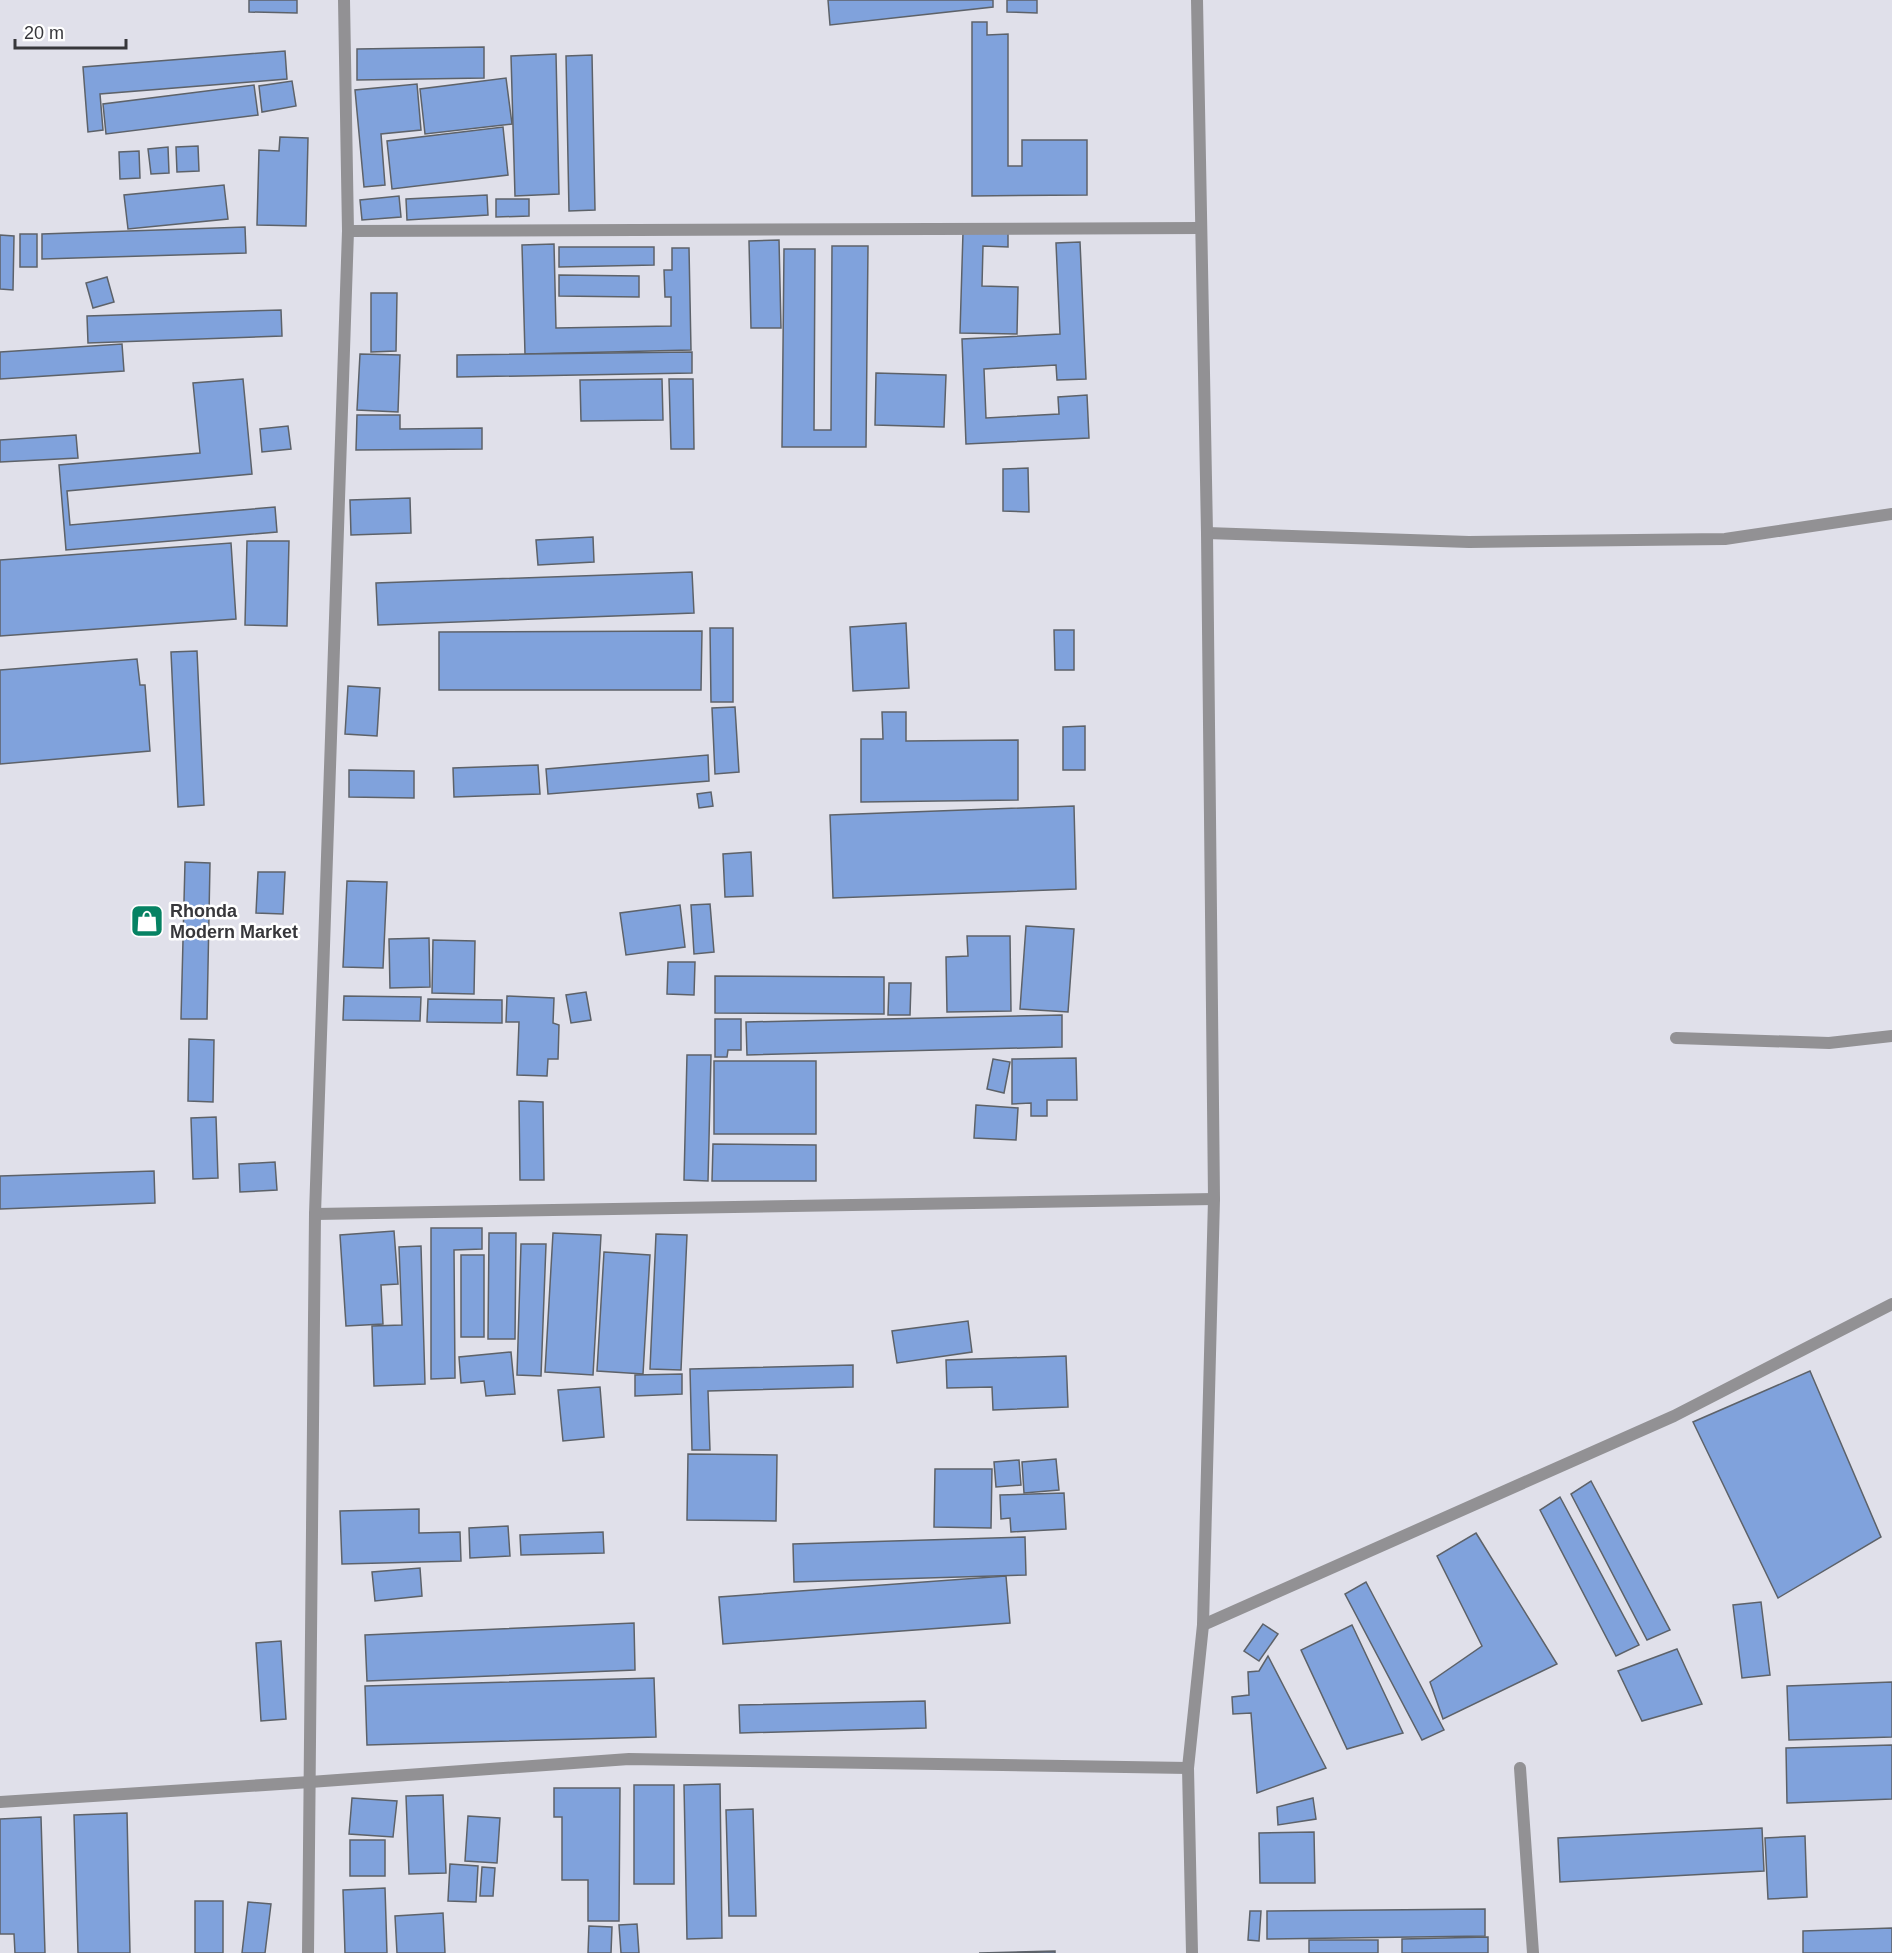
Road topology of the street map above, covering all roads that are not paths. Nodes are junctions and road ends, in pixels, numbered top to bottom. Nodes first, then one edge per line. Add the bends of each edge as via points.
1 (344, 0) edge
2 (1197, 0) edge
3 (1201, 228) junction
4 (348, 231) junction
5 (1892, 514) edge
6 (1207, 533) junction
7 (1892, 1036) edge
8 (1676, 1038) dead end
9 (1214, 1199) junction
10 (315, 1214) junction
11 (1892, 1304) edge
12 (1203, 1625) junction
13 (1188, 1768) junction
14 (1520, 1768) dead end
15 (310, 1782) junction
16 (0, 1802) edge
17 (308, 1953) edge
18 (1192, 1953) edge
19 (1533, 1953) edge

1 - 4 street
2 - 3 street
3 - 4 street
3 - 6 street
4 - 10 street
5 - 6 street via 1725,539 1469,542
6 - 9 street
7 - 8 street via 1829,1043
9 - 10 street
9 - 12 street
10 - 15 street
11 - 12 street via 1674,1416
12 - 13 street
13 - 15 street via 630,1759
13 - 18 street
14 - 19 street
15 - 16 street
15 - 17 street

